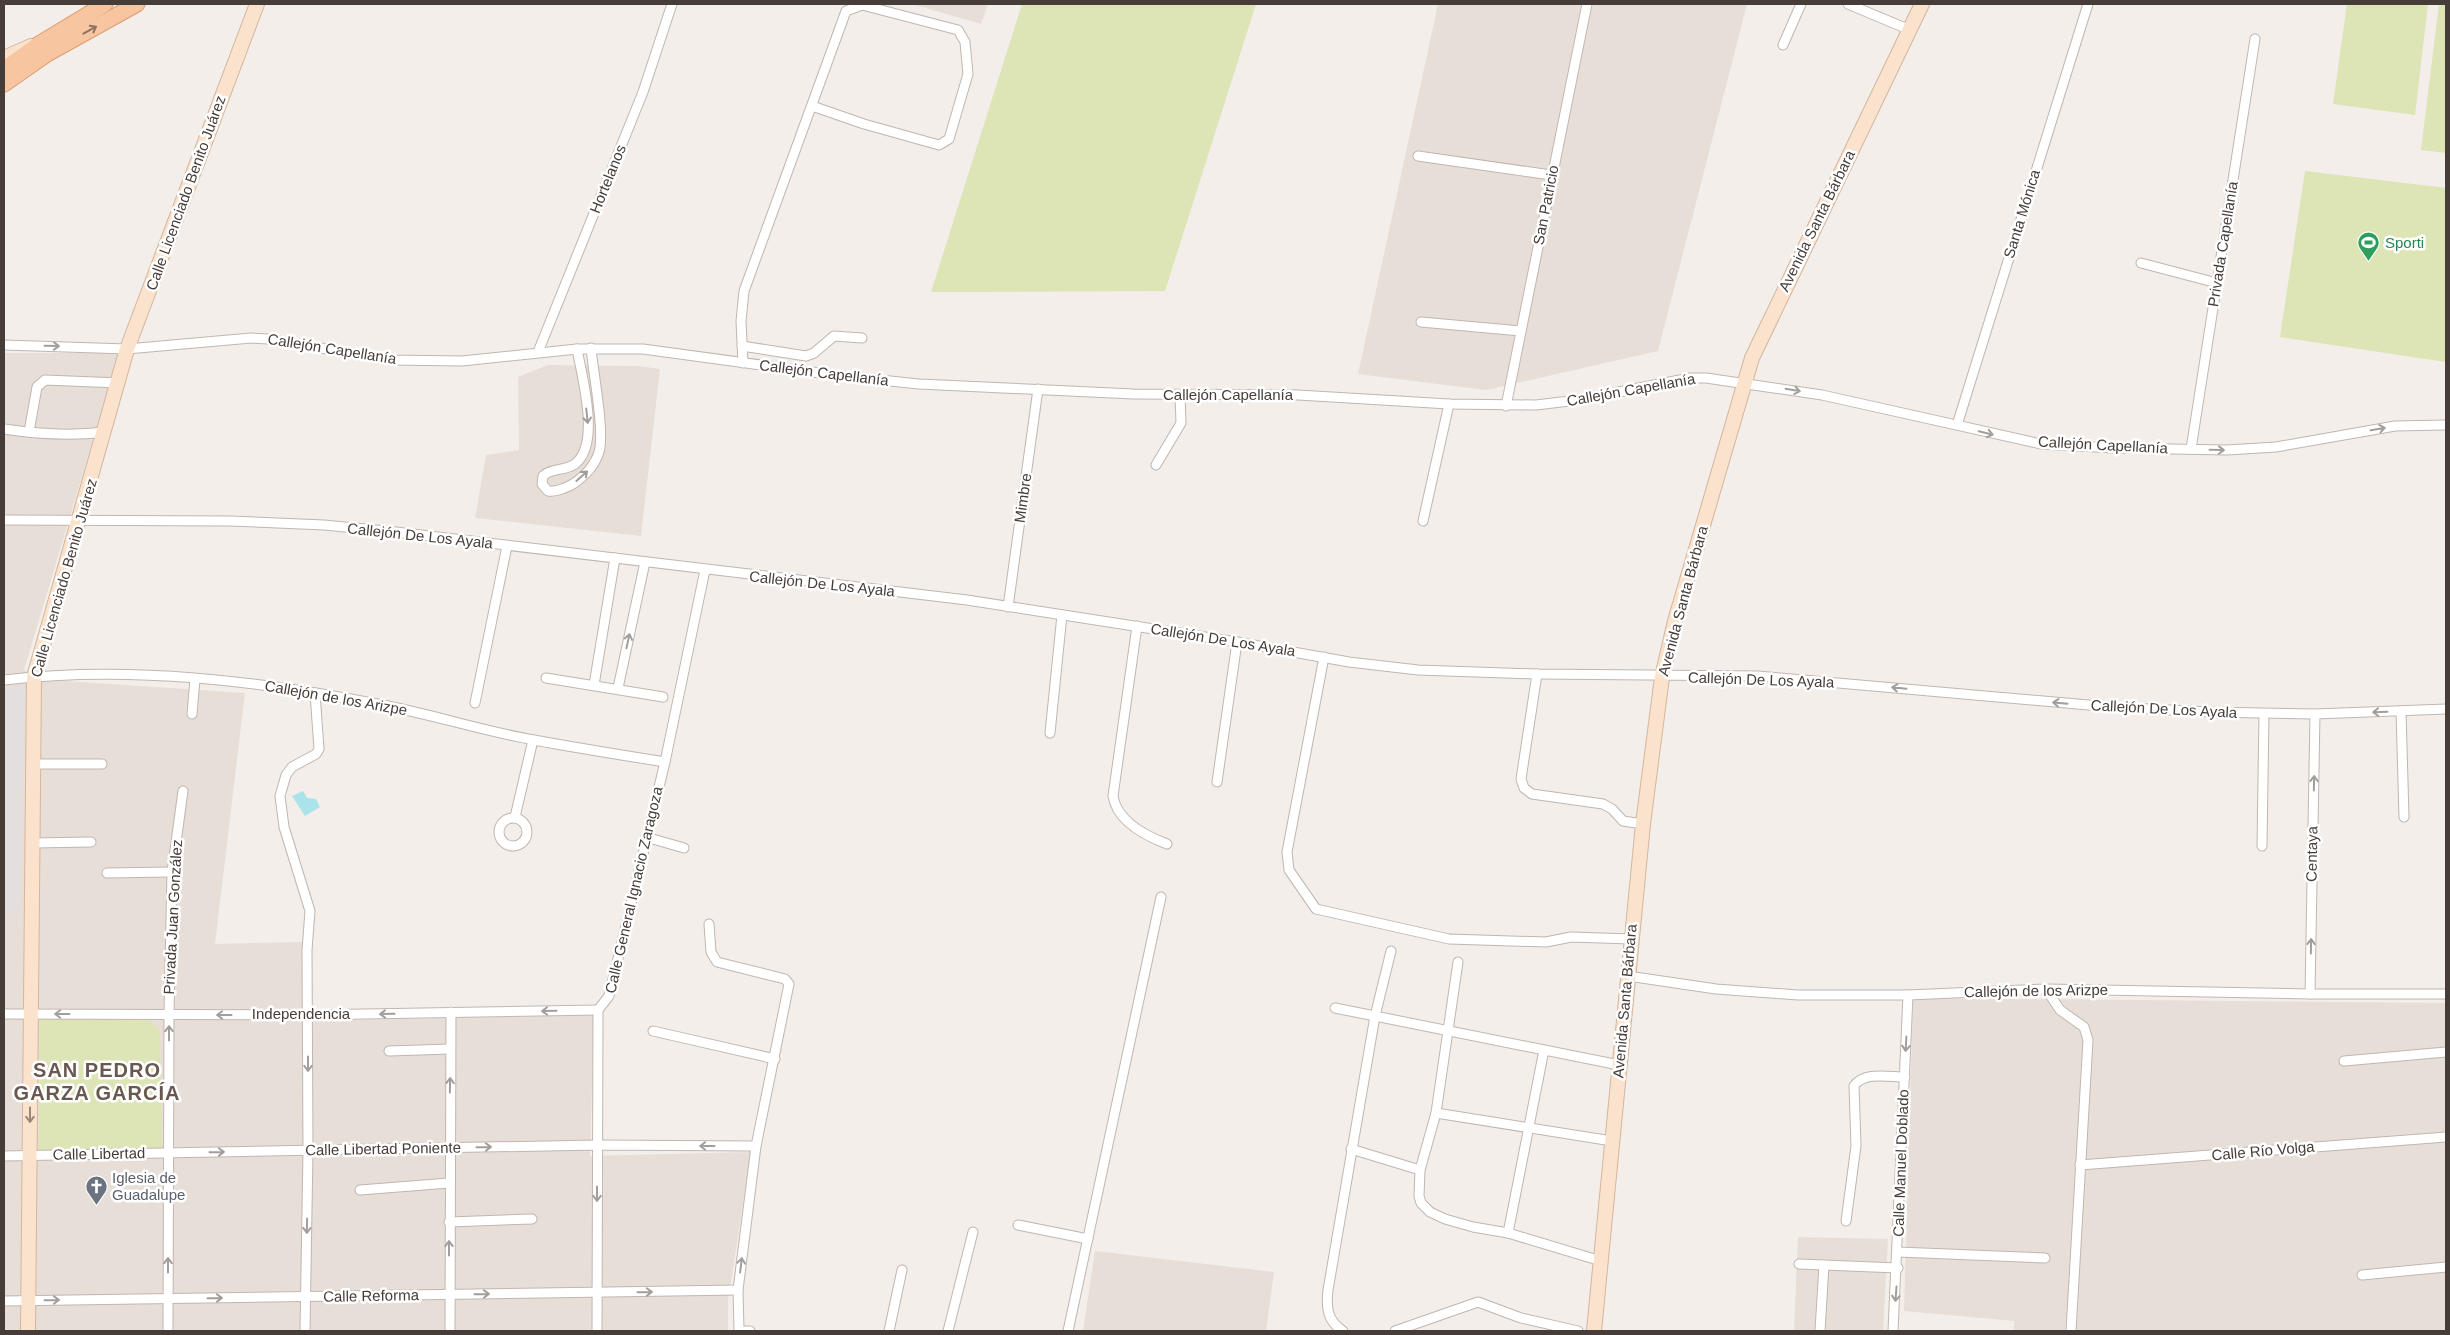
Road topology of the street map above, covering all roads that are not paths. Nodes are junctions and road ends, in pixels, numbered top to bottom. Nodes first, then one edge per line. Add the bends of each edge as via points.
1 (105, 4) edge
2 (137, 4) edge
3 (257, 4) edge
4 (672, 4) edge
5 (1587, 4) edge
6 (1801, 4) edge
7 (1848, 4) edge
8 (1922, 4) edge
9 (2088, 4) edge
10 (1910, 30) junction
11 (2255, 39) dead end
12 (1783, 45) dead end
13 (43, 49) junction
14 (4, 58) edge
15 (4, 69) edge
16 (4, 84) edge
17 (4, 92) edge
18 (812, 106) junction
19 (1418, 156) dead end
20 (1551, 175) junction
21 (2141, 262) dead end
22 (2217, 283) junction
23 (1421, 322) dead end
24 (1521, 331) junction
25 (862, 338) dead end
26 (4, 345) edge
27 (742, 346) junction
28 (591, 348) junction
29 (127, 349) junction
30 (577, 349) junction
31 (538, 352) junction
32 (743, 363) junction
33 (1745, 382) junction
34 (119, 383) junction
35 (594, 385) junction
36 (583, 386) junction
37 (1038, 389) junction
38 (1180, 395) junction
39 (1450, 404) junction
40 (1506, 406) junction
41 (2446, 424) edge
42 (1957, 425) junction
43 (4, 429) edge
44 (29, 432) junction
45 (105, 432) junction
46 (2191, 449) junction
47 (1156, 465) dead end
48 (80, 519) junction
49 (4, 520) edge
50 (1423, 521) dead end
51 (507, 546) junction
52 (615, 558) junction
53 (645, 562) junction
54 (705, 570) junction
55 (1008, 607) junction
56 (1062, 615) junction
57 (1137, 626) junction
58 (1237, 642) junction
59 (1324, 657) junction
60 (1536, 674) junction
61 (34, 676) junction
62 (1662, 676) junction
63 (546, 678) dead end
64 (195, 679) junction
65 (4, 680) edge
66 (594, 685) junction
67 (618, 688) junction
68 (314, 694) junction
69 (663, 697) dead end
70 (475, 703) dead end
71 (2446, 709) edge
72 (2401, 711) junction
73 (192, 714) dead end
74 (2264, 714) junction
75 (2315, 714) junction
76 (1050, 733) dead end
77 (533, 740) junction
78 (665, 762) junction
79 (33, 764) junction
80 (102, 764) dead end
81 (1217, 782) dead end
82 (183, 791) dead end
83 (515, 817) dead end
84 (2404, 817) dead end
85 (1643, 824) junction
86 (646, 837) junction
87 (91, 842) dead end
88 (33, 843) junction
89 (1167, 844) dead end
90 (2262, 846) dead end
91 (684, 848) dead end
92 (172, 872) junction
93 (107, 873) dead end
94 (1162, 898) dead end
95 (709, 924) dead end
96 (1631, 939) junction
97 (1391, 951) dead end
98 (1458, 962) dead end
99 (1628, 976) junction
100 (2046, 989) junction
101 (2310, 994) junction
102 (2446, 994) edge
103 (1908, 995) junction
104 (1335, 1008) dead end
105 (598, 1010) junction
106 (451, 1012) junction
107 (4, 1014) edge
108 (30, 1014) junction
109 (169, 1014) junction
110 (307, 1015) junction
111 (1375, 1016) junction
112 (653, 1031) dead end
113 (1449, 1032) junction
114 (450, 1049) junction
115 (1544, 1050) junction
116 (389, 1051) dead end
117 (2446, 1052) edge
118 (775, 1059) junction
119 (2344, 1061) dead end
120 (1619, 1065) junction
121 (1905, 1077) junction
122 (1436, 1112) junction
123 (1529, 1129) junction
124 (2446, 1137) edge
125 (1612, 1141) junction
126 (597, 1145) junction
127 (756, 1146) junction
128 (449, 1148) junction
129 (1351, 1149) junction
130 (308, 1150) junction
131 (168, 1153) junction
132 (4, 1156) edge
133 (29, 1156) junction
134 (2080, 1165) junction
135 (1420, 1170) junction
136 (449, 1183) junction
137 (360, 1190) dead end
138 (532, 1219) dead end
139 (1846, 1221) dead end
140 (449, 1222) junction
141 (1018, 1226) dead end
142 (973, 1232) dead end
143 (1508, 1233) junction
144 (1088, 1238) junction
145 (1898, 1252) junction
146 (2045, 1258) dead end
147 (1601, 1261) junction
148 (1799, 1264) dead end
149 (1824, 1265) junction
150 (2446, 1267) edge
151 (1898, 1268) junction
152 (902, 1270) dead end
153 (2362, 1275) dead end
154 (738, 1290) junction
155 (597, 1292) junction
156 (450, 1295) junction
157 (306, 1296) junction
158 (168, 1299) junction
159 (4, 1301) edge
160 (28, 1301) junction
161 (28, 1331) edge
162 (168, 1331) edge
163 (305, 1331) edge
164 (450, 1331) edge
165 (597, 1331) edge
166 (739, 1331) edge
167 (750, 1331) edge
168 (889, 1331) edge
169 (948, 1331) edge
170 (1068, 1331) edge
171 (1343, 1331) edge
172 (1395, 1331) edge
173 (1578, 1331) edge
174 (1594, 1331) edge
175 (1820, 1331) edge
176 (1893, 1331) edge
177 (2071, 1331) edge

1 - 13 main road
13 -> 2 main road
3 - 29 street, Calle Licenciado Benito Juárez
4 - 31 street, Hortelanos via 643,92
5 - 20 street, San Patricio
6 - 12 street
7 - 10 street
8 - 10 street, Avenida Santa Bárbara
9 - 42 street, Santa Mónica
10 - 33 street, Avenida Santa Bárbara via 1764,332
11 - 22 street, Privada Capellanía
13 - 14 street via 22,49
13 - 15 main road
13 - 16 main road
13 - 17 street
18 - 18 street via 846,11 852,7 862,5 958,30 965,42 968,74 944,143 939,145 864,124
18 - 27 street via 744,291
19 - 20 street
20 - 24 street, San Patricio
21 - 22 street
22 - 46 street, Privada Capellanía
23 - 24 street
24 - 40 street, San Patricio
25 - 27 street via 834,336 806,356
26 -> 29 street, Callejón Capellanía
27 - 32 street
28 - 30 street, Callejón Capellanía
28 - 32 street, Callejón Capellanía via 643,349
28 - 35 street
29 - 31 street, Callejón Capellanía via 251,338 391,360 462,361
29 - 34 street, Calle Licenciado Benito Juárez
30 - 31 street, Callejón Capellanía
30 - 36 street
32 - 37 street, Callejón Capellanía via 919,384
33 - 40 street, Callejón Capellanía via 1690,378 1578,400
33 -> 42 street, Callejón Capellanía
33 - 62 street, Avenida Santa Bárbara
34 - 44 street via 45,380 37,388
34 - 45 street, Calle Licenciado Benito Juárez
35 - 36 street
36 -> 35 street via 588,423 587,448 570,467 549,471 543,476 542,484 548,491 555,492 578,480 596,461 601,442
37 - 38 street, Callejón Capellanía
37 - 55 street, Mimbre
38 - 39 street, Callejón Capellanía via 1298,394
38 - 47 street via 1181,424
39 - 40 street, Callejón Capellanía
39 - 50 street
46 -> 41 street, Callejón Capellanía via 2276,447 2395,426
42 -> 46 street, Callejón Capellanía via 2041,444
43 - 44 street
44 - 45 street
45 - 48 street, Calle Licenciado Benito Juárez
48 - 49 street, Callejón De Los Ayala
48 - 51 street, Callejón De Los Ayala via 324,525
48 - 61 street, Calle Licenciado Benito Juárez
51 - 52 street, Callejón De Los Ayala
51 - 70 street
52 - 53 street, Callejón De Los Ayala
52 - 66 street
53 - 54 street, Callejón De Los Ayala
67 -> 53 street
54 - 55 street, Callejón De Los Ayala
54 - 78 street, Calle General Ignacio Zaragoza
55 - 56 street, Callejón De Los Ayala
56 - 57 street, Callejón De Los Ayala
56 - 76 street
57 - 58 street, Callejón De Los Ayala
57 - 89 street via 1112,796 1116,806 1134,827
58 - 59 street, Callejón De Los Ayala
58 - 81 street
59 - 60 street, Callejón De Los Ayala via 1418,670
59 - 96 street via 1287,852 1289,870 1316,909 1449,939 1546,942 1571,937
60 - 62 street, Callejón De Los Ayala
60 - 85 street via 1521,779 1524,788 1532,794 1603,804 1623,821
61 - 64 street, Callejón de los Arizpe
61 - 65 street, Callejón de los Arizpe
61 - 79 street, Calle Licenciado Benito Juárez
74 -> 62 street, Callejón De Los Ayala via 2112,707 1768,677
62 - 85 street, Avenida Santa Bárbara
63 - 66 street
64 - 68 street, Callejón de los Arizpe via 257,684
64 - 73 street
66 - 67 street
67 - 69 street
68 - 77 street, Callejón de los Arizpe via 384,705
68 - 110 street via 319,749 292,767 280,796 284,827 310,912
71 - 72 street, Callejón De Los Ayala
72 -> 75 street, Callejón De Los Ayala
72 - 84 street
74 - 75 street, Callejón De Los Ayala
74 - 90 street
101 -> 75 street, Centaya
77 - 78 street, Callejón de los Arizpe
77 - 83 street
78 - 86 street, Calle General Ignacio Zaragoza
79 - 80 street
79 - 88 street, Calle Licenciado Benito Juárez
82 - 92 street, Privada Juan González
85 - 96 street, Avenida Santa Bárbara
86 - 91 street
86 - 105 street, Calle General Ignacio Zaragoza via 608,999
87 - 88 street
88 - 108 street, Calle Licenciado Benito Juárez
92 - 93 street
92 - 109 street, Privada Juan González
94 - 144 street
95 - 118 street via 711,952 717,962 789,982
96 - 99 street, Avenida Santa Bárbara
97 - 111 street
98 - 113 street
99 - 103 street, Callejón de los Arizpe via 1748,993
99 - 120 street, Avenida Santa Bárbara
100 - 101 street, Callejón de los Arizpe
100 - 103 street, Callejón de los Arizpe
100 - 134 street via 2060,1010 2081,1024 2088,1035
101 - 102 street, Callejón de los Arizpe
103 -> 121 street, Calle Manuel Doblado
104 - 111 street
105 -> 106 street, Independencia
105 - 126 street, Calle General Ignacio Zaragoza
106 -> 110 street, Independencia
106 - 114 street
107 - 108 street, Independencia
109 -> 108 street, Independencia
108 -> 133 street, Calle Licenciado Benito Juárez
110 -> 109 street, Independencia
131 -> 109 street, Privada Juan González
110 -> 130 street
111 - 113 street
111 - 129 street
112 - 118 street
113 - 115 street
113 - 122 street
114 - 116 street
128 -> 114 street
115 - 120 street
115 - 123 street
117 - 119 street
118 - 127 street
120 - 125 street, Avenida Santa Bárbara
121 - 139 street via 1869,1076 1858,1080 1854,1086 1855,1152
121 - 145 street, Calle Manuel Doblado
122 - 123 street
122 - 135 street
123 - 125 street
123 - 143 street
124 - 134 street, Calle Río Volga
125 - 147 street, Avenida Santa Bárbara
127 -> 126 street, Calle Libertad Poniente
128 -> 126 street, Calle Libertad Poniente
126 -> 155 street, Calle General Ignacio Zaragoza
154 -> 127 street
128 - 130 street, Calle Libertad Poniente
128 - 136 street
129 - 135 street
129 - 171 street via 1326,1306 1336,1326
131 -> 130 street, Calle Libertad Poniente
130 -> 157 street
131 - 133 street, Calle Libertad
158 -> 131 street, Privada Juan González
132 - 133 street
133 - 160 street, Calle Licenciado Benito Juárez
134 - 177 street
135 - 143 street via 1419,1196 1430,1212 1473,1227
136 - 137 street
136 - 140 street
138 - 140 street
156 -> 140 street
141 - 144 street
142 - 169 street
143 - 147 street
144 - 170 street
145 - 146 street
145 - 151 street, Calle Manuel Doblado
147 - 174 street, Avenida Santa Bárbara
148 - 149 street
149 - 151 street
149 - 175 street
150 - 153 street
151 -> 176 street, Calle Manuel Doblado
152 - 168 street
155 -> 154 street, Calle Reforma
154 - 166 street
156 -> 155 street, Calle Reforma
155 - 165 street, Calle General Ignacio Zaragoza
156 - 157 street, Calle Reforma
156 - 164 street
158 -> 157 street, Calle Reforma
157 - 163 street
160 -> 158 street, Calle Reforma
158 - 162 street, Privada Juan González
159 - 160 street, Calle Reforma
160 - 161 street, Calle Licenciado Benito Juárez
166 - 167 street
172 - 173 street via 1478,1302 1521,1318

